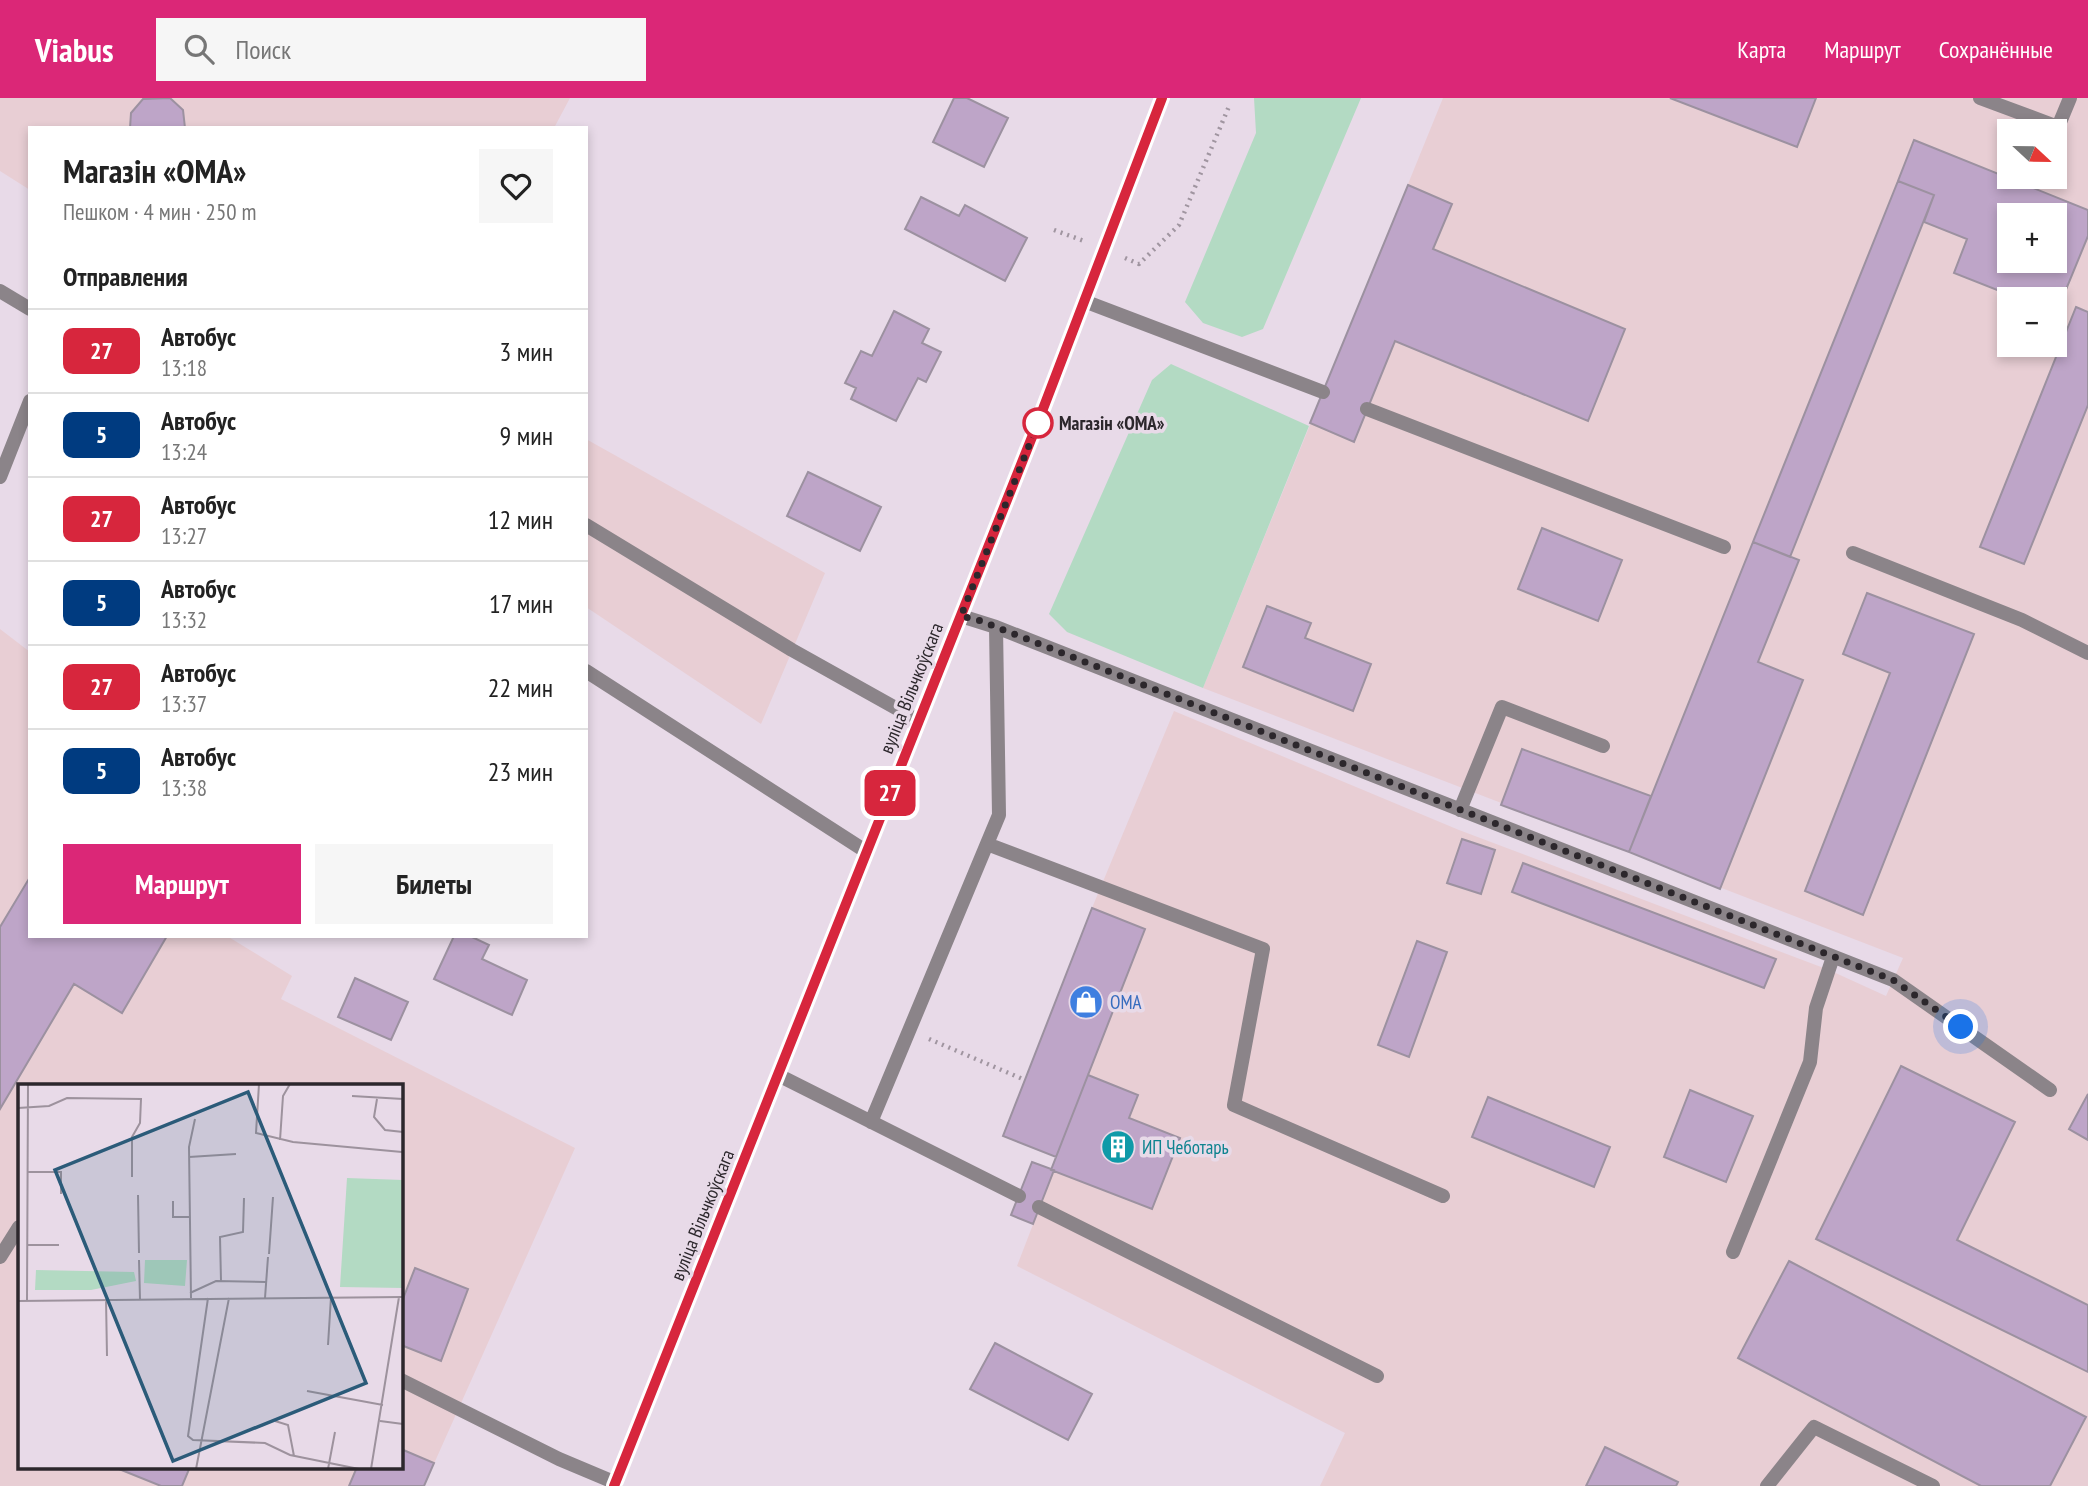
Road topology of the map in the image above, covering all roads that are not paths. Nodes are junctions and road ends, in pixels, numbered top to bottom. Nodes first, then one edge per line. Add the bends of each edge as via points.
1 (1162, 98) edge
2 (1980, 98) edge
3 (2070, 98) edge
4 (0, 291) edge
5 (1084, 301) junction
6 (28, 308) edge
7 (1323, 392) dead end
8 (28, 406) edge
9 (1367, 410) dead end
10 (0, 477) edge
11 (588, 526) edge
12 (1724, 547) dead end
13 (1853, 553) dead end
14 (961, 616) junction
15 (996, 627) junction
16 (2088, 653) edge
17 (588, 672) edge
18 (919, 721) junction
19 (1603, 746) dead end
20 (1460, 810) junction
21 (987, 844) junction
22 (867, 852) junction
23 (1833, 957) junction
24 (778, 1075) junction
25 (2050, 1090) dead end
26 (871, 1122) junction
27 (1019, 1196) dead end
28 (1443, 1196) dead end
29 (1040, 1207) dead end
30 (18, 1229) edge
31 (1733, 1252) dead end
32 (0, 1257) edge
33 (1377, 1376) dead end
34 (402, 1381) edge
35 (615, 1484) edge
36 (1767, 1486) edge
37 (1933, 1486) edge

1 - 5 main road, вуліца Вільчкоўскага
2 - 3 street via 2058,127
4 - 6 street
5 - 7 street
5 - 14 main road, вуліца Вільчкоўскага
8 - 10 street
9 - 12 street
11 - 18 street
13 - 16 street via 2022,620
14 - 15 street
14 - 18 main road, вуліца Вільчкоўскага
15 - 20 street
15 - 21 street via 999,815
17 - 22 street
18 - 22 main road, вуліца Вільчкоўскага
19 - 20 street via 1502,708
20 - 23 street
21 - 26 street
21 - 28 street via 1264,949 1234,1105
22 - 24 main road, вуліца Вільчкоўскага
23 - 25 street via 1893,980
23 - 31 street via 1816,1008 1810,1062
24 - 26 street
24 - 35 main road, вуліца Вільчкоўскага
26 - 27 street
29 - 33 street
30 - 32 street
34 - 35 street
36 - 37 street via 1814,1427

